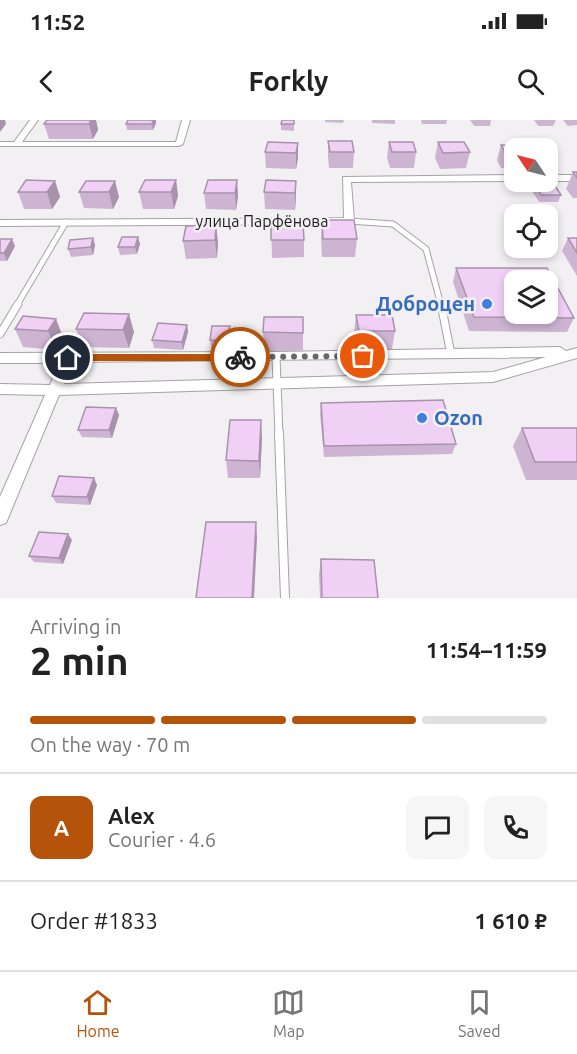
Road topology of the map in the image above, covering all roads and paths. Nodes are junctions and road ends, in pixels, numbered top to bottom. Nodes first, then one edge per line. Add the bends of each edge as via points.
1 (34, 120) edge
2 (186, 120) edge
3 (0, 144) edge
4 (16, 144) junction
5 (504, 178) edge
6 (558, 178) edge
7 (577, 178) edge
8 (349, 221) junction
9 (66, 222) junction
10 (0, 223) edge
11 (0, 334) edge
12 (577, 352) edge
13 (451, 354) junction
14 (0, 357) edge
15 (276, 357) junction
16 (68, 358) junction
17 (278, 383) junction
18 (0, 389) edge
19 (55, 390) junction
20 (0, 517) edge
21 (285, 598) edge

1 - 4 street
2 - 4 street via 179,144
3 - 4 street
5 - 8 street, улица Парфёнова via 346,179
6 - 7 street
8 - 9 street, улица Парфёнова
8 - 13 lane via 393,224 426,249
9 - 10 street, улица Парфёнова
9 - 11 lane
12 - 13 street
12 - 17 street via 493,377
13 - 15 street
14 - 16 street
15 - 16 street
15 - 17 lane
16 - 19 street
17 - 19 street
17 - 21 lane
18 - 19 street
19 - 20 street

